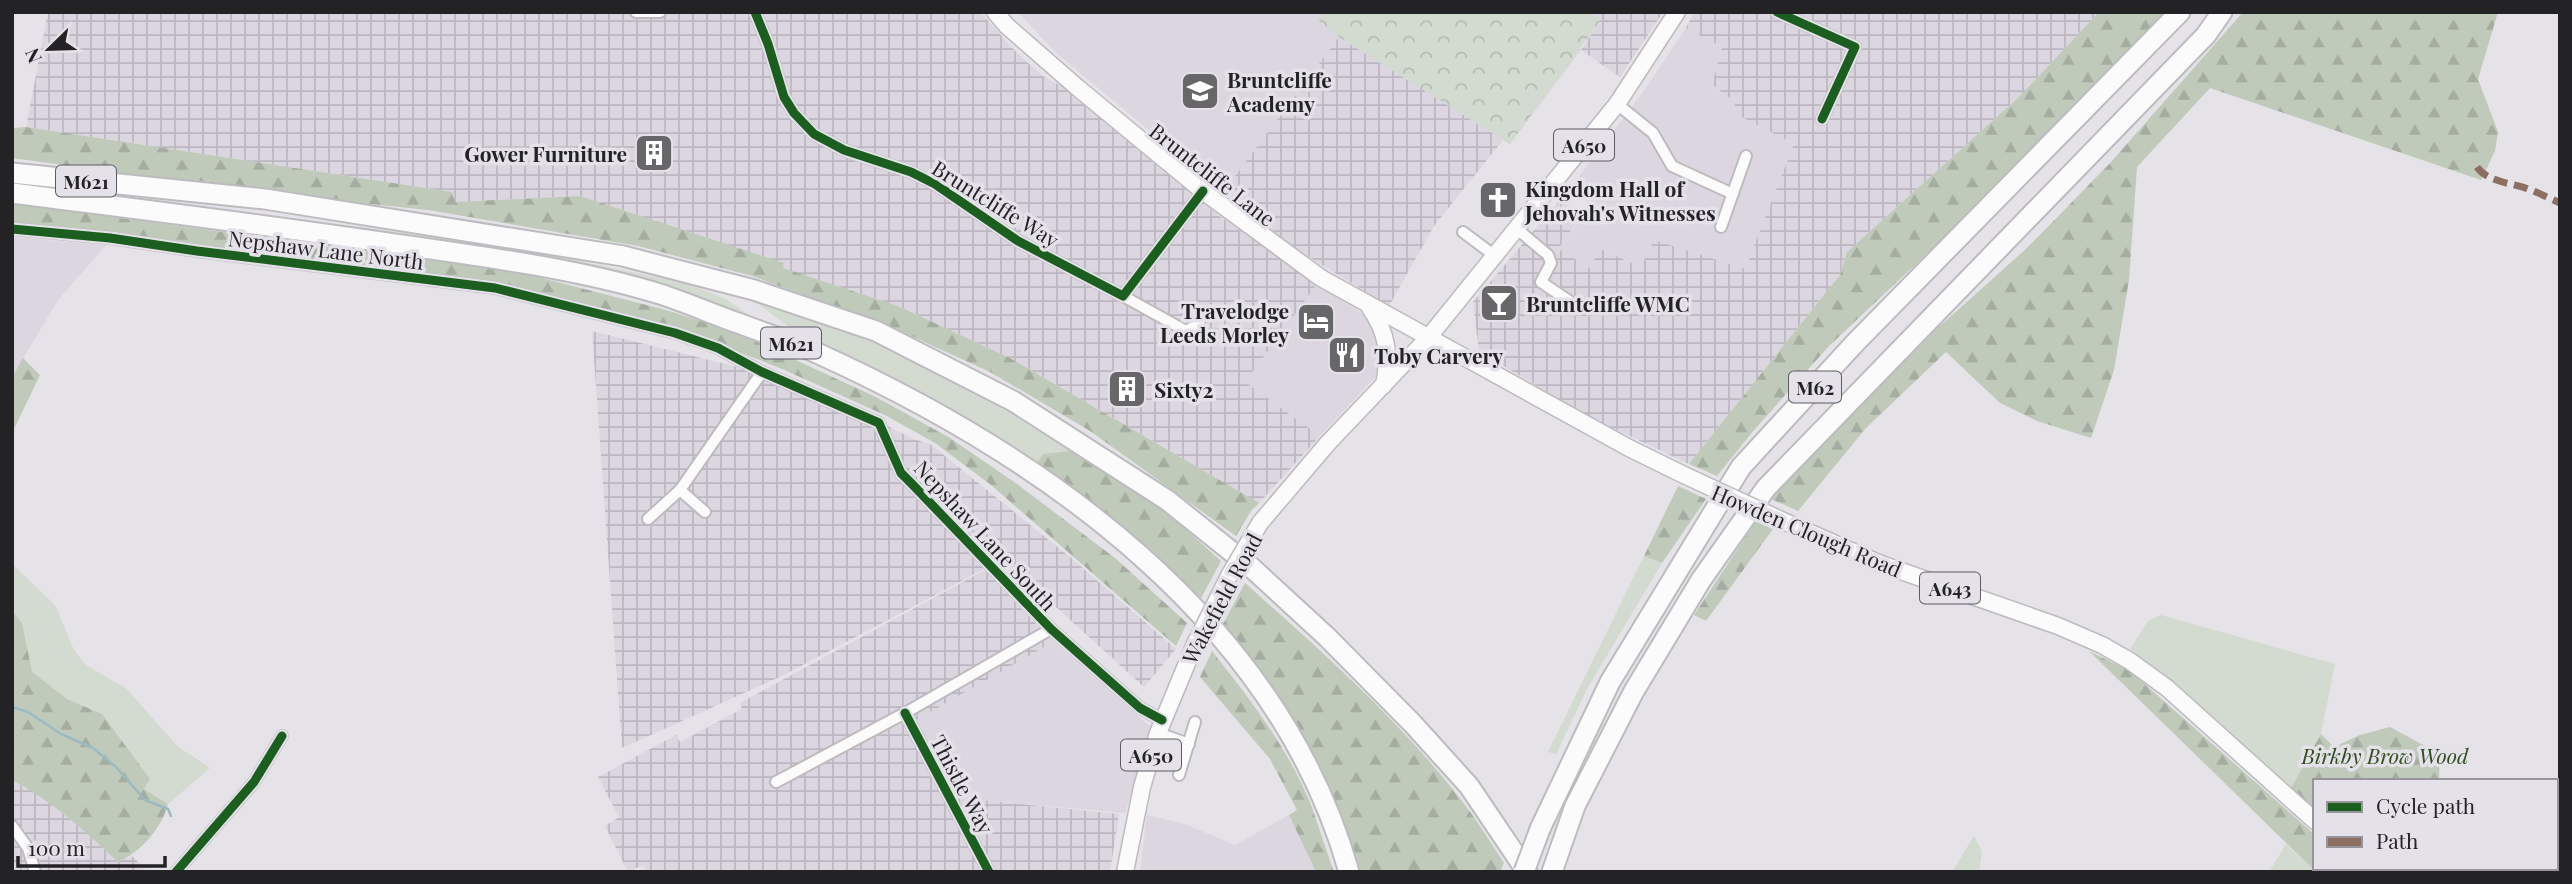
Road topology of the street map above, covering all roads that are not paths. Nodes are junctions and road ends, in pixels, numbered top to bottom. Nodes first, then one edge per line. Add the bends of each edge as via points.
1 (636, 12) edge
2 (660, 12) edge
3 (755, 12) edge
4 (995, 12) edge
5 (1677, 12) edge
6 (1777, 12) edge
7 (2180, 12) edge
8 (2222, 12) edge
9 (1617, 104) junction
10 (1822, 118) dead end
11 (1746, 156) dead end
12 (12, 173) edge
13 (1203, 191) junction
14 (12, 193) edge
15 (1733, 194) junction
16 (1721, 227) dead end
17 (12, 229) edge
18 (1517, 229) junction
19 (1463, 232) dead end
20 (1495, 256) junction
21 (1123, 296) junction
22 (1572, 303) dead end
23 (1367, 304) junction
24 (1204, 313) dead end
25 (632, 321) joint
26 (1428, 338) junction
27 (762, 372) junction
28 (1384, 385) junction
29 (680, 490) junction
30 (705, 512) dead end
31 (648, 519) dead end
32 (1051, 629) junction
33 (905, 713) junction
34 (1195, 722) dead end
35 (1160, 727) junction
36 (282, 736) dead end
37 (1189, 744) junction
38 (1179, 775) dead end
39 (776, 782) dead end
40 (2313, 819) edge
41 (12, 826) edge
42 (1553, 867) edge
43 (34, 872) edge
44 (176, 872) edge
45 (989, 872) edge
46 (1125, 872) edge
47 (1349, 872) edge
48 (1525, 872) edge

1 - 2 street
3 - 21 street, Bruntcliffe Way via 783,97 814,134 935,184 1018,241
4 - 13 main road, Bruntcliffe Lane / A643 via 1078,89
5 - 9 main road, A650
6 - 10 street via 1855,47
7 - 48 highway, M62, bridge via 1855,343 1741,467 1610,682 1540,829
8 - 42 highway, M62 via 2206,35 1766,488 1701,580 1634,691 1575,806
9 - 15 street via 1653,133 1672,166
9 - 18 main road, A650
11 - 15 street
12 - 48 highway, M621 via 265,199 623,256 754,290 876,331 1013,401 1167,500 1252,568 1327,637 1469,786
13 - 21 street
13 - 23 main road, Bruntcliffe Lane / A643 via 1321,278
14 - 47 highway, M621 via 309,231 580,275 659,294 814,351 918,403 1096,516 1215,629 1298,747 1337,829
15 - 16 street
17 - 25 street, Nepshaw Lane North via 485,286
18 - 20 main road, A650
18 - 22 street via 1548,255 1551,263 1541,282
19 - 20 street
20 - 26 main road, A650
21 - 24 street, Bruntcliffe Way via 1186,331 1197,325
23 - 26 main road, Bruntcliffe Lane / A643
23 - 28 main road via 1388,345
25 - 27 street, Nepshaw Lane South via 718,348
26 - 28 main road, Wakefield Road / A650
26 - 40 main road, Howden Clough Road / A643, bridge via 1629,448 1781,520 1881,564 2102,645 2167,688
27 - 29 street
27 - 32 street, Nepshaw Lane South via 879,424 901,473
28 - 35 main road, Wakefield Road / A650, bridge via 1260,523 1195,644
29 - 30 street
29 - 31 street
32 - 33 street
32 - 35 street, Nepshaw Lane South
33 - 39 street
33 - 45 street, Thistle Way
34 - 37 street
35 - 37 street, Nepshaw Lane South
35 - 46 main road, Wakefield Road / A650
36 - 44 street via 254,782
37 - 38 street
41 - 43 street via 29,848

